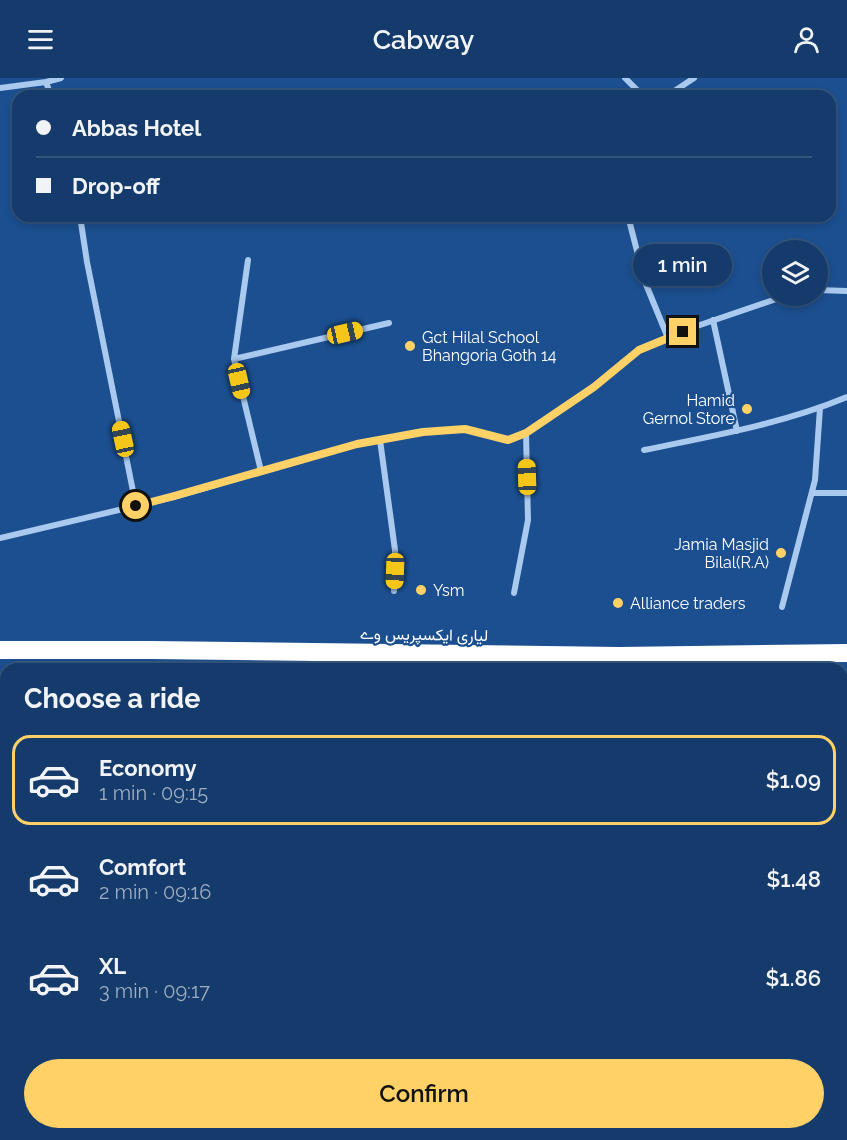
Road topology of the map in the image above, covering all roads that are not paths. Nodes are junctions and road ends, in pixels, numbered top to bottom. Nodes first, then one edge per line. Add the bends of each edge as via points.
1 (61, 78) edge
2 (625, 78) edge
3 (693, 78) edge
4 (45, 82) junction
5 (0, 88) edge
6 (48, 90) edge
7 (637, 90) edge
8 (676, 90) edge
9 (81, 222) edge
10 (630, 222) edge
11 (248, 260) dead end
12 (828, 290) edge
13 (847, 291) edge
14 (762, 304) edge
15 (713, 320) junction
16 (389, 323) dead end
17 (668, 338) junction
18 (234, 358) junction
19 (847, 397) edge
20 (820, 408) junction
21 (737, 431) junction
22 (526, 433) junction
23 (380, 440) junction
24 (644, 450) dead end
25 (261, 471) junction
26 (812, 493) junction
27 (847, 494) edge
28 (136, 506) junction
29 (0, 538) edge
30 (394, 591) dead end
31 (514, 593) dead end
32 (782, 607) dead end
33 (0, 650) edge
34 (847, 653) edge

1 - 4 street
2 - 7 street
3 - 8 street
4 - 5 street
4 - 6 street
9 - 28 street
10 - 17 street via 645,282
11 - 18 street
12 - 13 street
14 - 15 street
15 - 17 street
15 - 21 street
16 - 18 street
17 - 22 street via 639,350 594,387
18 - 25 street
19 - 20 street
20 - 21 street
20 - 26 street
21 - 24 street
22 - 23 street via 508,440 465,429
22 - 31 street via 528,520
23 - 25 street
23 - 30 street via 395,550
25 - 28 street
26 - 27 street
26 - 32 street
28 - 29 street
33 - 34 highway, لیاری ایکسپریس وے via 607,656

